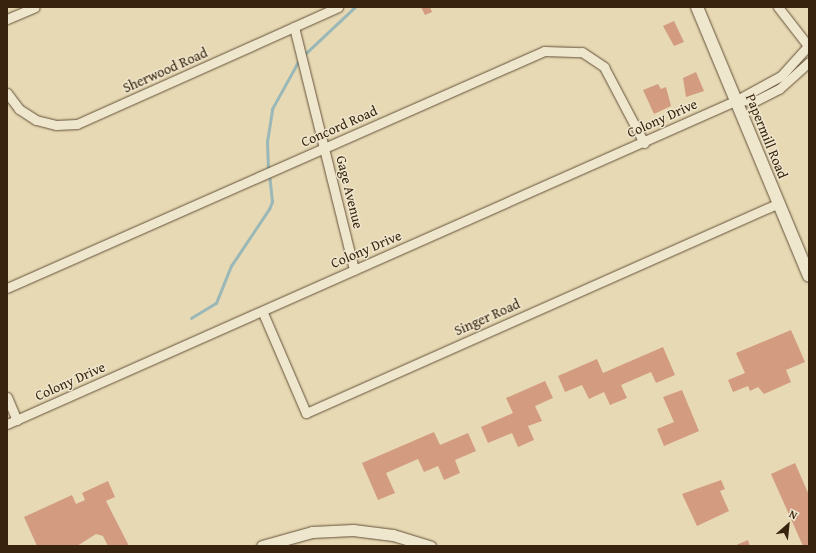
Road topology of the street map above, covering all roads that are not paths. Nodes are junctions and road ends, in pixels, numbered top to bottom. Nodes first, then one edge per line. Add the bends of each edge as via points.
1 (35, 7) edge
2 (338, 7) edge
3 (697, 7) edge
4 (778, 7) edge
5 (7, 19) edge
6 (294, 27) junction
7 (808, 46) edge
8 (809, 62) edge
9 (7, 93) edge
10 (737, 100) junction
11 (644, 143) junction
12 (325, 148) junction
13 (779, 203) junction
14 (354, 270) junction
15 (809, 276) edge
16 (7, 288) edge
17 (263, 313) junction
18 (7, 397) edge
19 (17, 420) junction
20 (7, 424) edge
21 (262, 546) edge
22 (430, 546) edge

1 - 5 street
2 - 6 street, Sherwood Road
3 - 10 main road, Papermill Road
4 - 7 street
6 - 9 street, Sherwood Road via 77,124 56,125 36,120 19,109
6 - 12 street, Gage Avenue
7 - 10 street, Colony Drive via 781,76
8 - 10 street, Colony Drive via 779,89 754,101
10 - 11 street, Colony Drive
10 - 13 main road, Papermill Road
11 - 12 street, Concord Road via 604,67 582,52 560,49 527,58
11 - 14 street, Colony Drive
12 - 14 street, Gage Avenue
12 - 16 street, Concord Road
13 - 15 main road, Papermill Road
13 - 17 street, Singer Road via 306,413
14 - 17 street, Colony Drive via 338,274
17 - 19 street, Colony Drive
18 - 19 street
19 - 20 street, Colony Drive
21 - 22 street via 312,532 354,530 393,535

